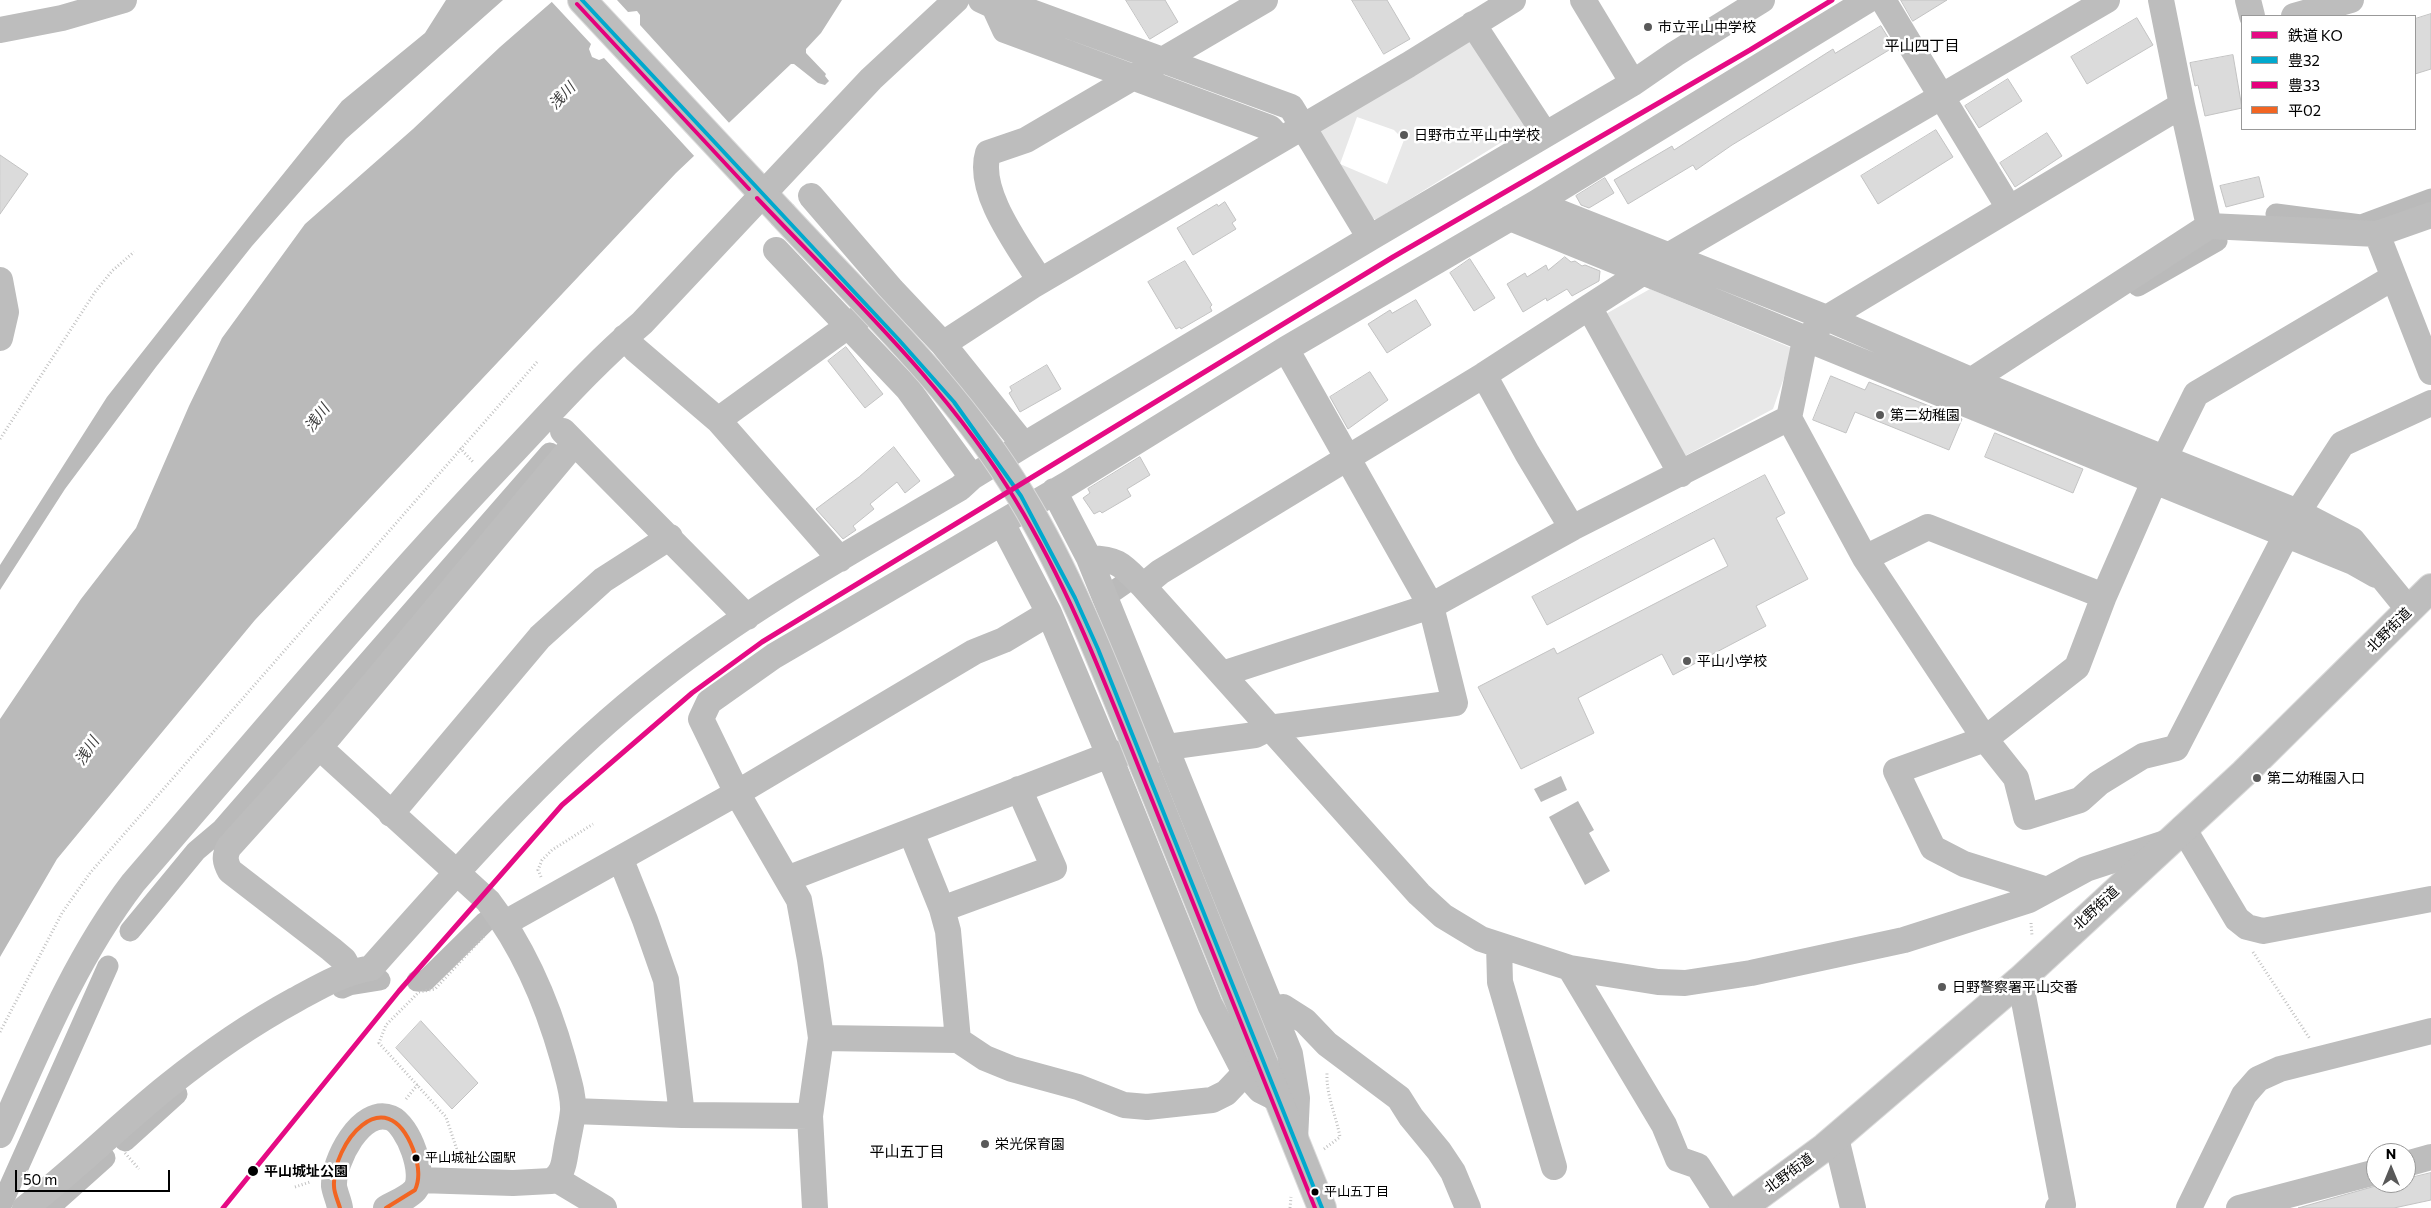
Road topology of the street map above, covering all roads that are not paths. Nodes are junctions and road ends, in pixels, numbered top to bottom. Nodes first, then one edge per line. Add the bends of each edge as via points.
1 (124, 0) edge
2 (582, 0) edge
3 (956, 0) edge
4 (1265, 0) edge
5 (1513, 0) edge
6 (1583, 0) edge
7 (1762, 0) edge
8 (1868, 0) edge
9 (1883, 0) edge
10 (2107, 0) edge
11 (2160, 0) edge
12 (2248, 0) edge
13 (2351, 0) edge
14 (991, 2) edge
15 (60, 9) edge
16 (2252, 15) edge
17 (2298, 15) edge
18 (1473, 24) junction
19 (0, 30) edge
20 (1163, 61) junction
21 (1134, 77) junction
22 (1633, 83) junction
23 (1942, 98) junction
24 (2182, 105) junction
25 (1291, 133) junction
26 (1546, 134) junction
27 (758, 190) junction
28 (811, 196) dead end
29 (1536, 203) junction
30 (2009, 208) junction
31 (2431, 215) edge
32 (1510, 218) junction
33 (2209, 226) junction
34 (2377, 234) junction
35 (1370, 238) junction
36 (776, 250) dead end
37 (1668, 256) junction
38 (1641, 273) junction
39 (2394, 277) junction
40 (0, 280) edge
41 (1040, 281) junction
42 (884, 298) junction
43 (1589, 307) junction
44 (1827, 318) junction
45 (849, 326) junction
46 (626, 337) junction
47 (0, 338) edge
48 (1805, 340) junction
49 (943, 344) junction
50 (1286, 349) junction
51 (2431, 372) edge
52 (1484, 375) junction
53 (1973, 381) junction
54 (1944, 396) junction
55 (2431, 403) edge
56 (550, 414) junction
57 (1789, 418) junction
58 (718, 420) junction
59 (574, 444) junction
60 (1024, 445) junction
61 (994, 450) dead end
62 (2164, 459) junction
63 (1348, 460) junction
64 (1681, 474) junction
65 (972, 478) junction
66 (2154, 482) junction
67 (1054, 491) junction
68 (2298, 512) junction
69 (1035, 513) dead end
70 (1002, 523) junction
71 (1572, 528) junction
72 (2286, 536) junction
73 (670, 538) junction
74 (1089, 558) junction
75 (1865, 558) junction
76 (840, 559) junction
77 (2383, 579) junction
78 (1143, 586) junction
79 (2431, 588) edge
80 (2104, 596) junction
81 (1431, 606) junction
82 (2409, 610) junction
83 (1049, 613) junction
84 (747, 617) junction
85 (1222, 674) junction
86 (1144, 693) junction
87 (1098, 707) junction
88 (1269, 728) junction
89 (1986, 739) junction
90 (1166, 746) junction
91 (319, 747) junction
92 (1109, 755) junction
93 (1019, 789) junction
94 (737, 793) junction
95 (390, 814) junction
96 (910, 832) junction
97 (2175, 835) junction
98 (621, 860) junction
99 (456, 872) junction
100 (787, 879) junction
101 (2038, 895) junction
102 (2431, 899) edge
103 (942, 909) junction
104 (498, 926) junction
105 (1499, 945) junction
106 (1570, 968) junction
107 (350, 971) junction
108 (2026, 973) junction
109 (1273, 1010) junction
110 (2431, 1031) edge
111 (821, 1038) junction
112 (958, 1040) junction
113 (1245, 1074) junction
114 (1278, 1099) junction
115 (573, 1112) junction
116 (682, 1115) junction
117 (810, 1116) junction
118 (0, 1135) edge
119 (1836, 1138) junction
120 (1295, 1140) junction
121 (2431, 1158) edge
122 (2416, 1162) edge
123 (1554, 1167) dead end
124 (2366, 1175) edge
125 (556, 1179) junction
126 (419, 1180) junction
127 (597, 1206) edge
128 (25, 1208) edge
129 (340, 1208) edge
130 (386, 1208) edge
131 (815, 1208) edge
132 (1322, 1208) edge
133 (1468, 1208) edge
134 (1725, 1208) edge
135 (1742, 1208) edge
136 (1853, 1208) edge
137 (2058, 1208) edge
138 (2188, 1208) edge
139 (2239, 1208) edge

1 - 15 street
2 - 27 main road
3 - 27 street
4 - 20 street
5 - 18 street
6 - 22 street
7 - 22 street
8 - 29 street
9 - 23 street
10 - 23 street
11 - 24 street
12 - 16 street
13 - 17 street
14 - 20 street via 1023,9
14 - 21 street via 1005,30
15 - 19 street
18 - 25 street
18 - 26 street
20 - 21 street
20 - 25 street via 1291,107
21 - 25 street
21 - 41 street via 1026,140 988,153 986,160 992,201
22 - 26 street
23 - 30 street
23 - 37 street
24 - 30 street
24 - 33 street
25 - 35 street
25 - 41 street
26 - 35 street
27 - 46 street via 642,323
27 - 114 main road, bridge via 928,371 954,402 1026,504 1075,598
28 - 42 street
29 - 32 street
29 - 37 street
30 - 44 street
31 - 34 street
32 - 38 street
32 - 50 street
33 - 34 street
33 - 53 street
34 - 39 street
35 - 60 street
36 - 45 street
37 - 38 street
37 - 44 street
38 - 43 street
38 - 48 street
39 - 51 street
39 - 62 street via 2196,394
40 - 47 street via 6,312
41 - 49 street
42 - 45 street
42 - 49 street
42 - 61 street
43 - 52 street
43 - 64 street
44 - 48 street
44 - 53 street
45 - 58 street
45 - 65 street via 908,389
46 - 56 street
46 - 58 street via 635,349
48 - 54 street
48 - 57 street
49 - 60 street
50 - 63 street
50 - 67 street
52 - 63 street
52 - 71 street
53 - 54 street
53 - 62 street
54 - 66 street
55 - 68 street via 2342,444
56 - 59 street
56 - 118 street via 438,533 124,896 76,971
57 - 64 street
57 - 75 street
58 - 76 street
59 - 73 street
59 - 91 street
60 - 65 street
62 - 66 street
62 - 68 street
63 - 78 street via 1160,572
63 - 81 street
64 - 71 street
65 - 76 street
66 - 72 street
66 - 80 street
67 - 70 street
67 - 74 street
68 - 72 street
68 - 77 street via 2352,540
69 - 87 street via 1107,665 1109,675
70 - 83 street
70 - 94 street via 774,656 709,702 701,720
71 - 81 street
72 - 77 street via 2353,562
72 - 89 street via 2176,748 2143,756 2099,783 2080,800 2026,817 2016,778
73 - 84 street
73 - 95 street via 603,580 540,636
74 - 78 street via 1116,562
74 - 86 street
75 - 80 street via 1928,527
75 - 89 street
76 - 84 street
77 - 82 street
78 - 85 street
79 - 82 main road, 北野街道
80 - 89 street via 2077,667
81 - 85 street
81 - 88 street via 1454,703
82 - 97 main road, 北野街道 via 2244,773
83 - 87 street
83 - 94 street via 1004,640 974,652
84 - 99 street via 659,679 601,728 516,807
85 - 88 street
86 - 87 street via 1116,690
86 - 90 street
87 - 92 street
88 - 90 street via 1255,735
88 - 105 street via 1419,894 1443,916 1481,940
89 - 101 street via 1896,771 1933,848
90 - 92 street
90 - 109 street
91 - 95 street
91 - 107 street via 228,847 225,858 230,871 332,949
92 - 93 street
92 - 113 street via 1210,1005
93 - 96 street
93 - 103 street via 1054,868
94 - 98 street
94 - 100 street
95 - 99 street
96 - 100 street
96 - 103 street
97 - 101 street via 2086,869
97 - 102 street via 2247,928 2263,931
97 - 108 main road, 北野街道
98 - 104 street
98 - 116 street via 666,980
99 - 104 street via 488,901
99 - 107 street via 372,968
100 - 111 street via 799,900
101 - 106 street via 1904,940 1714,980 1658,982
103 - 112 street via 948,931
104 - 115 street via 520,948 538,988 555,1032
105 - 106 street
105 - 123 street via 1500,982
106 - 134 street via 1664,1124 1678,1159 1698,1166
107 - 128 street via 280,1008 214,1051
108 - 119 main road, 北野街道
108 - 137 street via 2063,1205
109 - 120 street via 1292,1063 1297,1098
109 - 133 street via 1282,1007 1293,1012 1327,1044 1399,1098 1449,1165
110 - 138 street via 2280,1069 2258,1079 2244,1095
111 - 112 street
111 - 117 street
112 - 113 street via 986,1058 1012,1069 1078,1087 1124,1105 1147,1107 1212,1100 1226,1093
113 - 114 street via 1260,1090
114 - 120 main road
115 - 116 street
115 - 125 street via 562,1169
116 - 117 street
117 - 131 street
119 - 135 main road, 北野街道
119 - 136 street
120 - 132 main road
121 - 122 street
124 - 139 street
125 - 126 street via 513,1184
125 - 127 street
126 - 129 street via 419,1166 402,1128 391,1118 376,1118 361,1124 338,1166 334,1186
126 - 130 street via 409,1195

